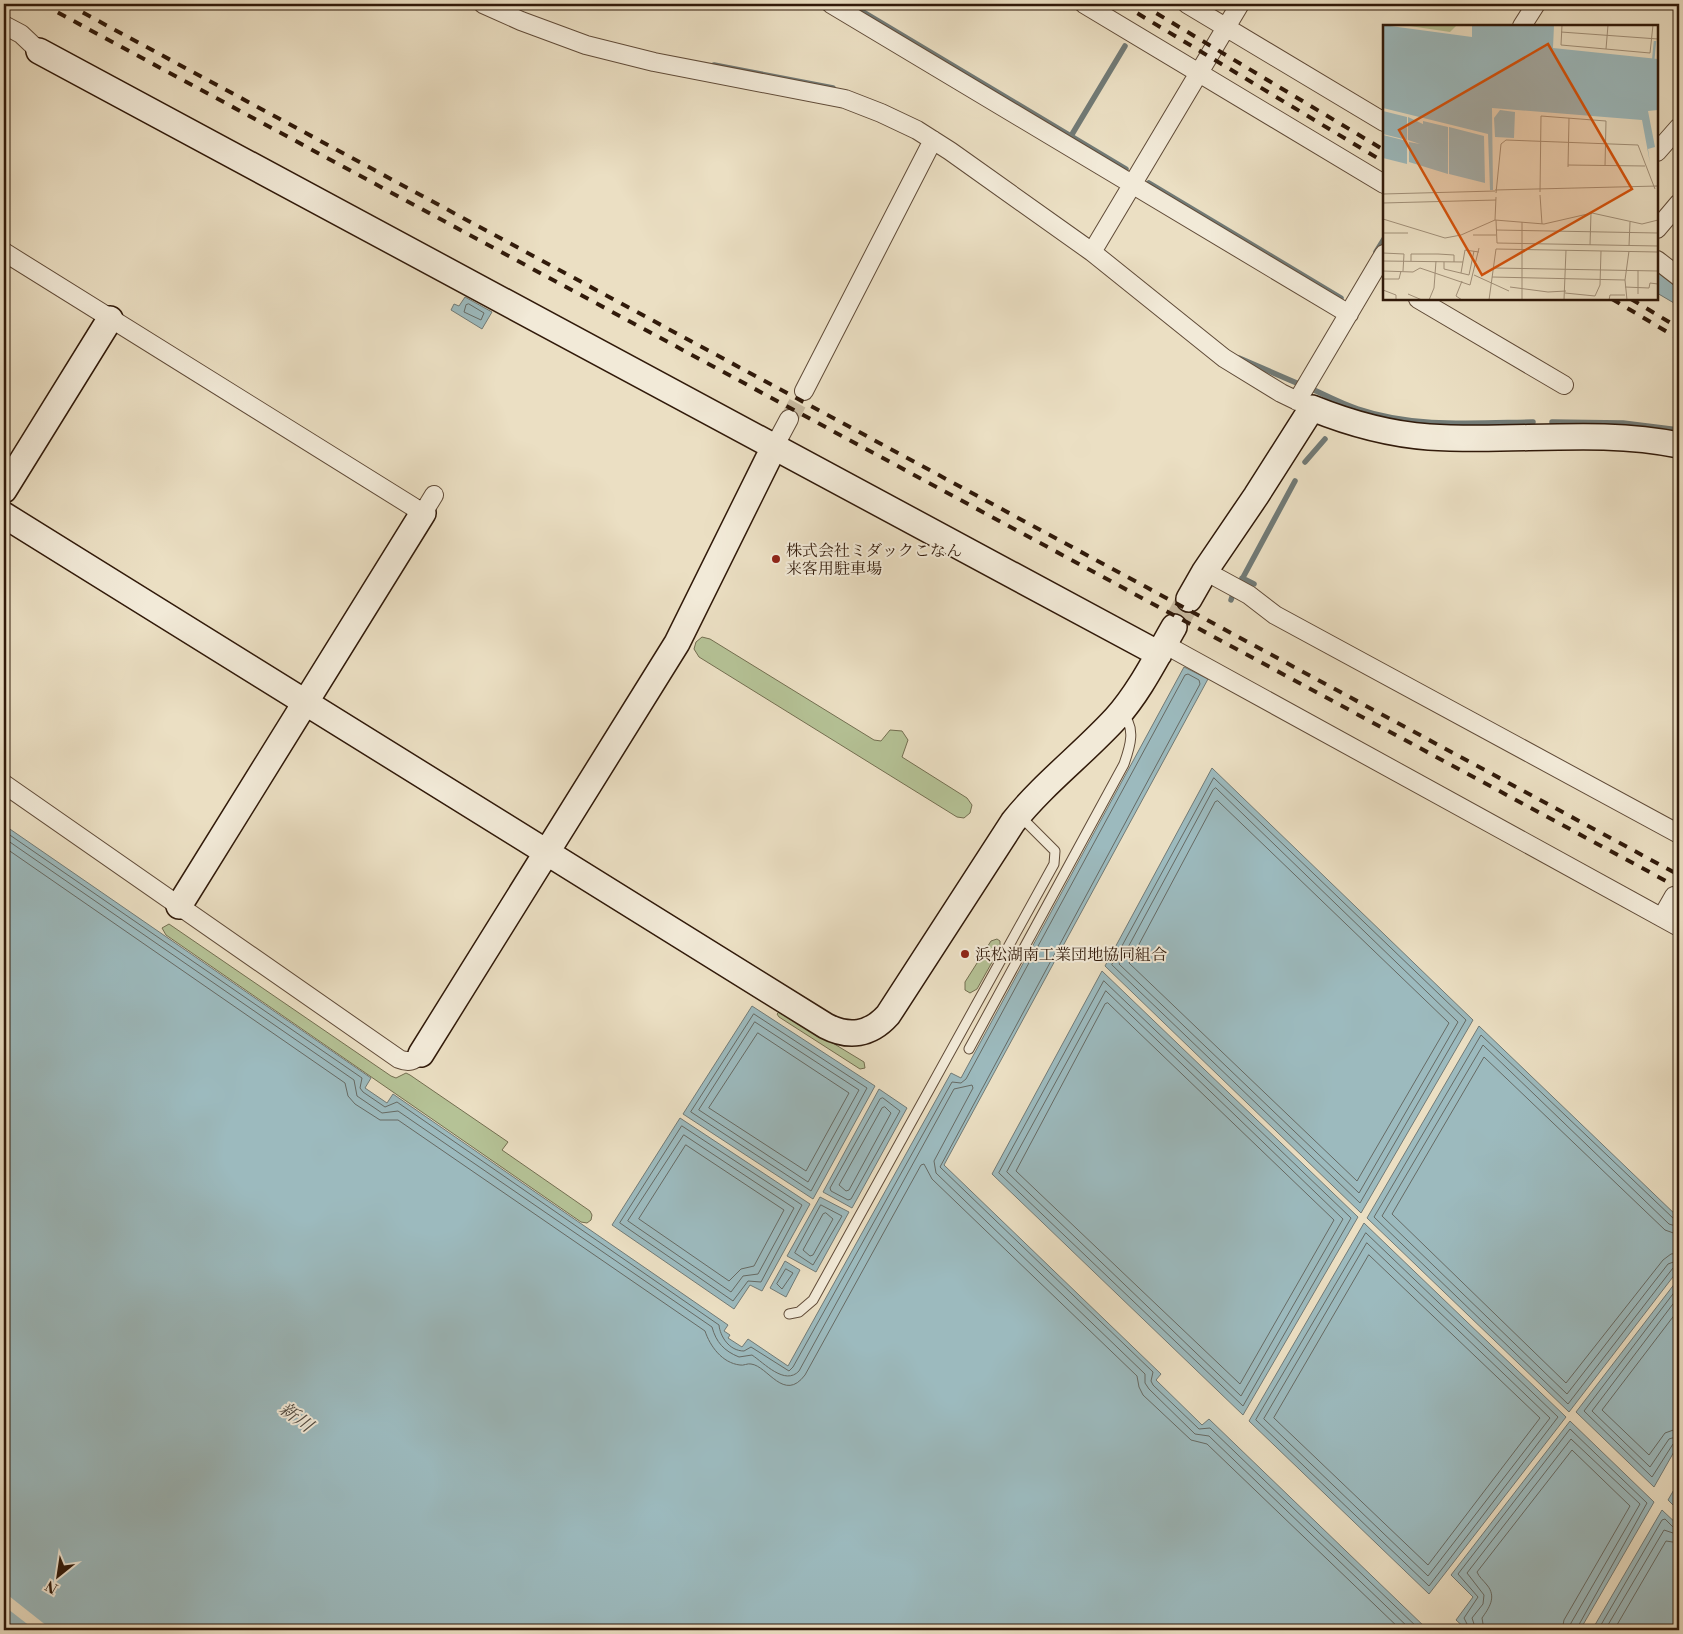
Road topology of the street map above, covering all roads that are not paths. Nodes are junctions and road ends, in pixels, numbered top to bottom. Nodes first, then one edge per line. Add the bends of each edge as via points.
1 (483, 4) edge
2 (831, 4) edge
3 (1084, 4) edge
4 (1187, 4) edge
5 (1240, 4) edge
6 (1536, 4) edge
7 (4, 25) edge
8 (1523, 25) edge
9 (1226, 27) junction
10 (39, 51) joint
11 (1199, 73) junction
12 (1383, 121) edge
13 (1679, 127) edge
14 (933, 140) junction
15 (1658, 151) edge
16 (1383, 183) edge
17 (1132, 184) junction
18 (1679, 203) edge
19 (1658, 228) edge
20 (4, 252) edge
21 (1092, 252) junction
22 (1383, 258) edge
23 (1658, 261) edge
24 (1379, 276) edge
25 (1679, 277) edge
26 (1420, 300) edge
27 (1349, 314) junction
28 (110, 319) junction
29 (1564, 386) dead end
30 (804, 391) tunnel mouth
31 (1304, 404) junction
32 (789, 419) tunnel mouth
33 (1679, 445) edge
34 (774, 447) junction
35 (4, 490) edge
36 (428, 504) joint
37 (4, 515) edge
38 (1204, 571) junction
39 (1189, 599) tunnel mouth
40 (1166, 642) junction
41 (305, 702) junction
42 (1120, 712) junction
43 (4, 784) edge
44 (1018, 816) junction
45 (1679, 834) edge
46 (547, 852) junction
47 (1674, 896) dead end
48 (179, 906) junction
49 (1662, 918) junction
50 (1679, 927) edge
51 (969, 1049) dead end
52 (421, 1054) joint
53 (789, 1314) dead end

1 - 14 street via 553,34 620,54 844,99 881,113
2 - 17 street
3 - 11 street
4 - 9 street
5 - 9 street
6 - 8 street
7 - 10 street
9 - 11 street
9 - 12 street
10 - 34 street
11 - 16 street
11 - 17 street
13 - 15 street
14 - 21 street
14 - 30 street
17 - 21 street
17 - 27 street
18 - 19 street
20 - 28 street
21 - 31 street via 1224,358
22 - 24 street
23 - 25 street
24 - 27 street
26 - 29 street
27 - 31 street
28 - 35 street
28 - 36 street
31 - 33 street via 1380,430 1428,437 1598,436
31 - 38 street via 1256,496
32 - 34 street
34 - 40 street
34 - 46 street via 688,624
36 - 41 street
37 - 41 street
38 - 39 street
38 - 45 street via 1249,595 1275,615
40 - 42 street
40 - 49 street
41 - 46 street
41 - 48 street
42 - 44 street
42 - 51 lane via 1129,721 1131,732 1124,764
43 - 48 street
44 - 46 street via 888,1015 873,1028 854,1034 826,1026
44 - 53 lane via 1055,850 1054,864 813,1300 799,1312
46 - 52 street
47 - 49 street
48 - 52 street via 399,1059 407,1062
49 - 50 street

